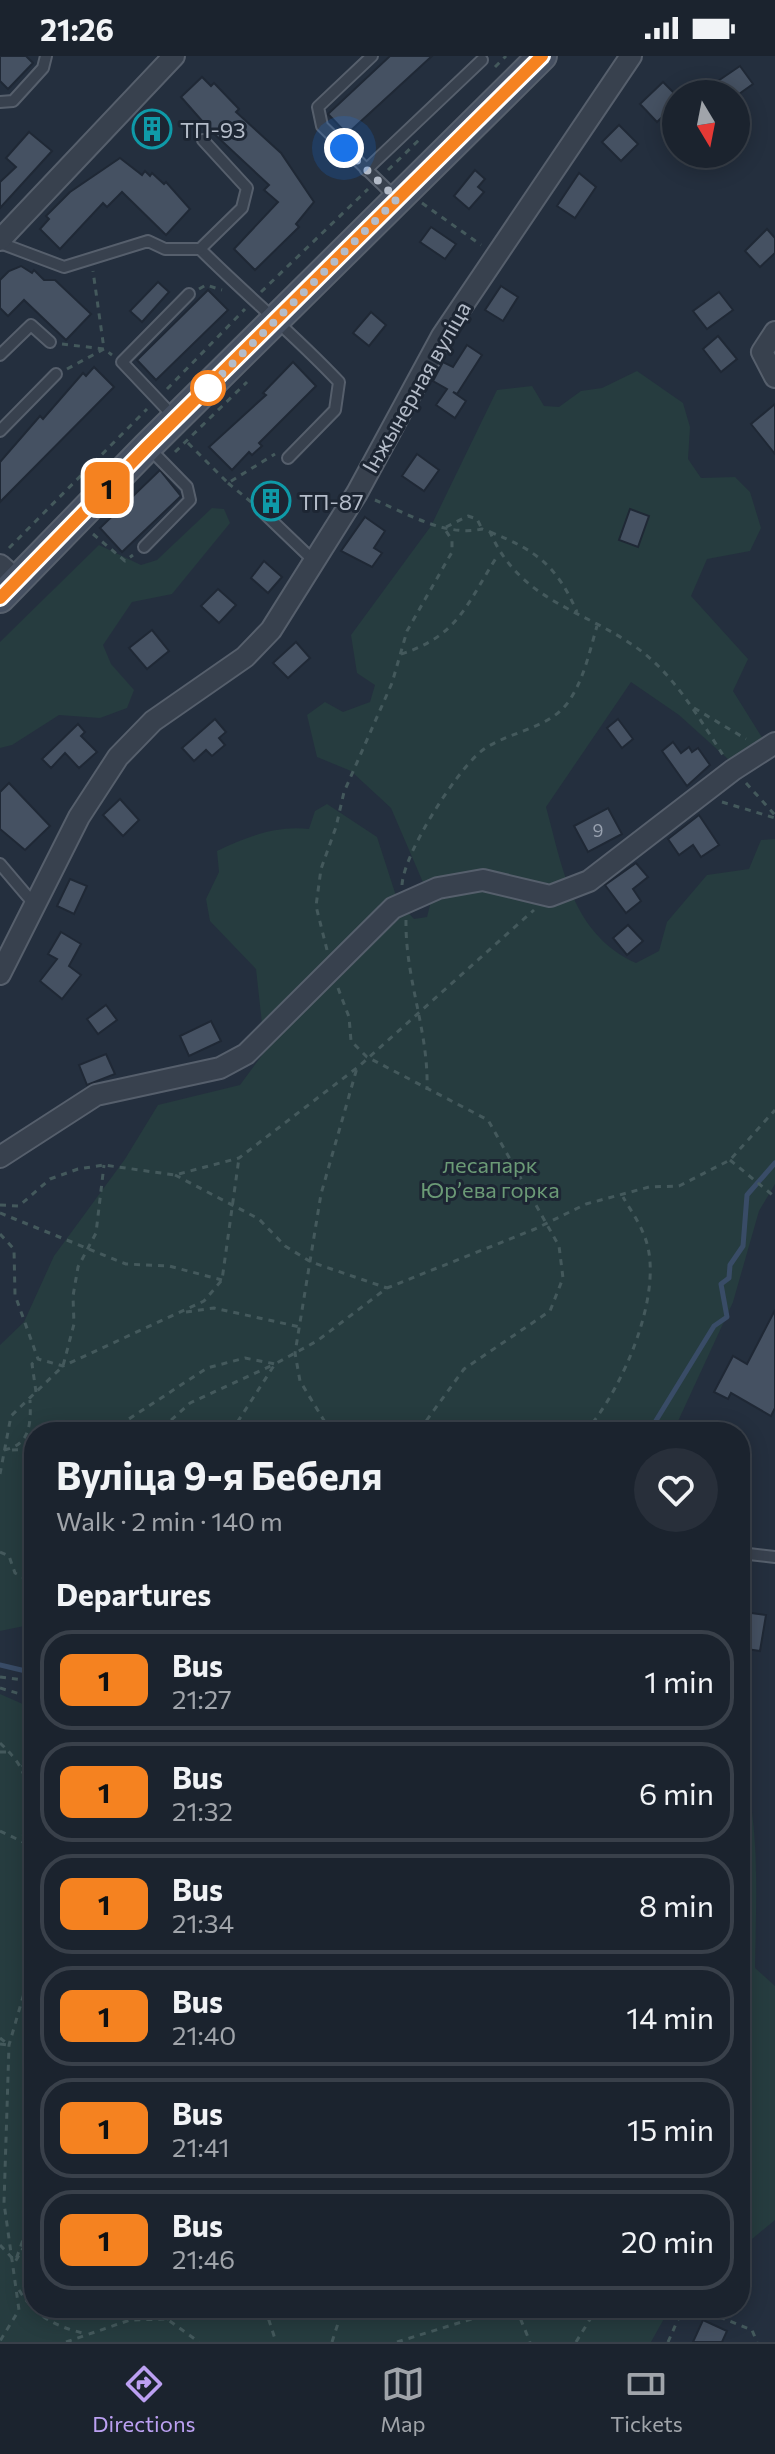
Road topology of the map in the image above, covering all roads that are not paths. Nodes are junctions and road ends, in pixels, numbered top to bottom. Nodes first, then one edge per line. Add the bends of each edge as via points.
1 (46, 56) edge
2 (174, 56) edge
3 (372, 56) edge
4 (542, 56) edge
5 (631, 56) edge
6 (482, 60) dead end
7 (0, 102) edge
8 (203, 140) dead end
9 (366, 170) junction
10 (406, 199) junction
11 (0, 242) edge
12 (200, 249) junction
13 (189, 294) road end
14 (275, 323) junction
15 (775, 332) edge
16 (50, 342) road end
17 (0, 355) edge
18 (56, 374) road end
19 (775, 377) edge
20 (0, 431) edge
21 (182, 431) junction
22 (285, 453) road end
23 (155, 454) junction
24 (265, 514) road end
25 (144, 547) road end
26 (314, 561) junction
27 (6, 581) edge
28 (774, 744) edge
29 (0, 864) edge
30 (34, 904) junction
31 (0, 974) edge
32 (0, 1157) edge
33 (750, 1554) edge
34 (775, 1557) edge

1 - 7 lane via 43,68 13,101
2 - 11 street
3 - 9 lane via 318,107 322,126
4 - 10 main road
5 - 26 street, Інжынерная вуліца via 442,336
6 - 9 lane
8 - 12 lane via 247,188 242,208
9 - 10 lane
10 - 14 main road
11 - 12 lane via 64,267 148,241 165,249
12 - 14 lane
13 - 21 lane via 122,362
14 - 21 main road
14 - 22 lane via 297,337 339,382 335,410
15 - 19 street via 762,352
16 - 17 lane via 31,325
18 - 20 lane
21 - 23 main road
23 - 25 lane via 187,487 190,500
23 - 27 main road
24 - 26 lane
26 - 30 street, Інжынерная вуліца via 271,630 245,657 153,721 118,757 79,817
28 - 32 street via 589,881 550,896 483,880 438,888 393,908 246,1054 220,1068 96,1095
29 - 30 lane
30 - 31 street, Інжынерная вуліца
33 - 34 lane

